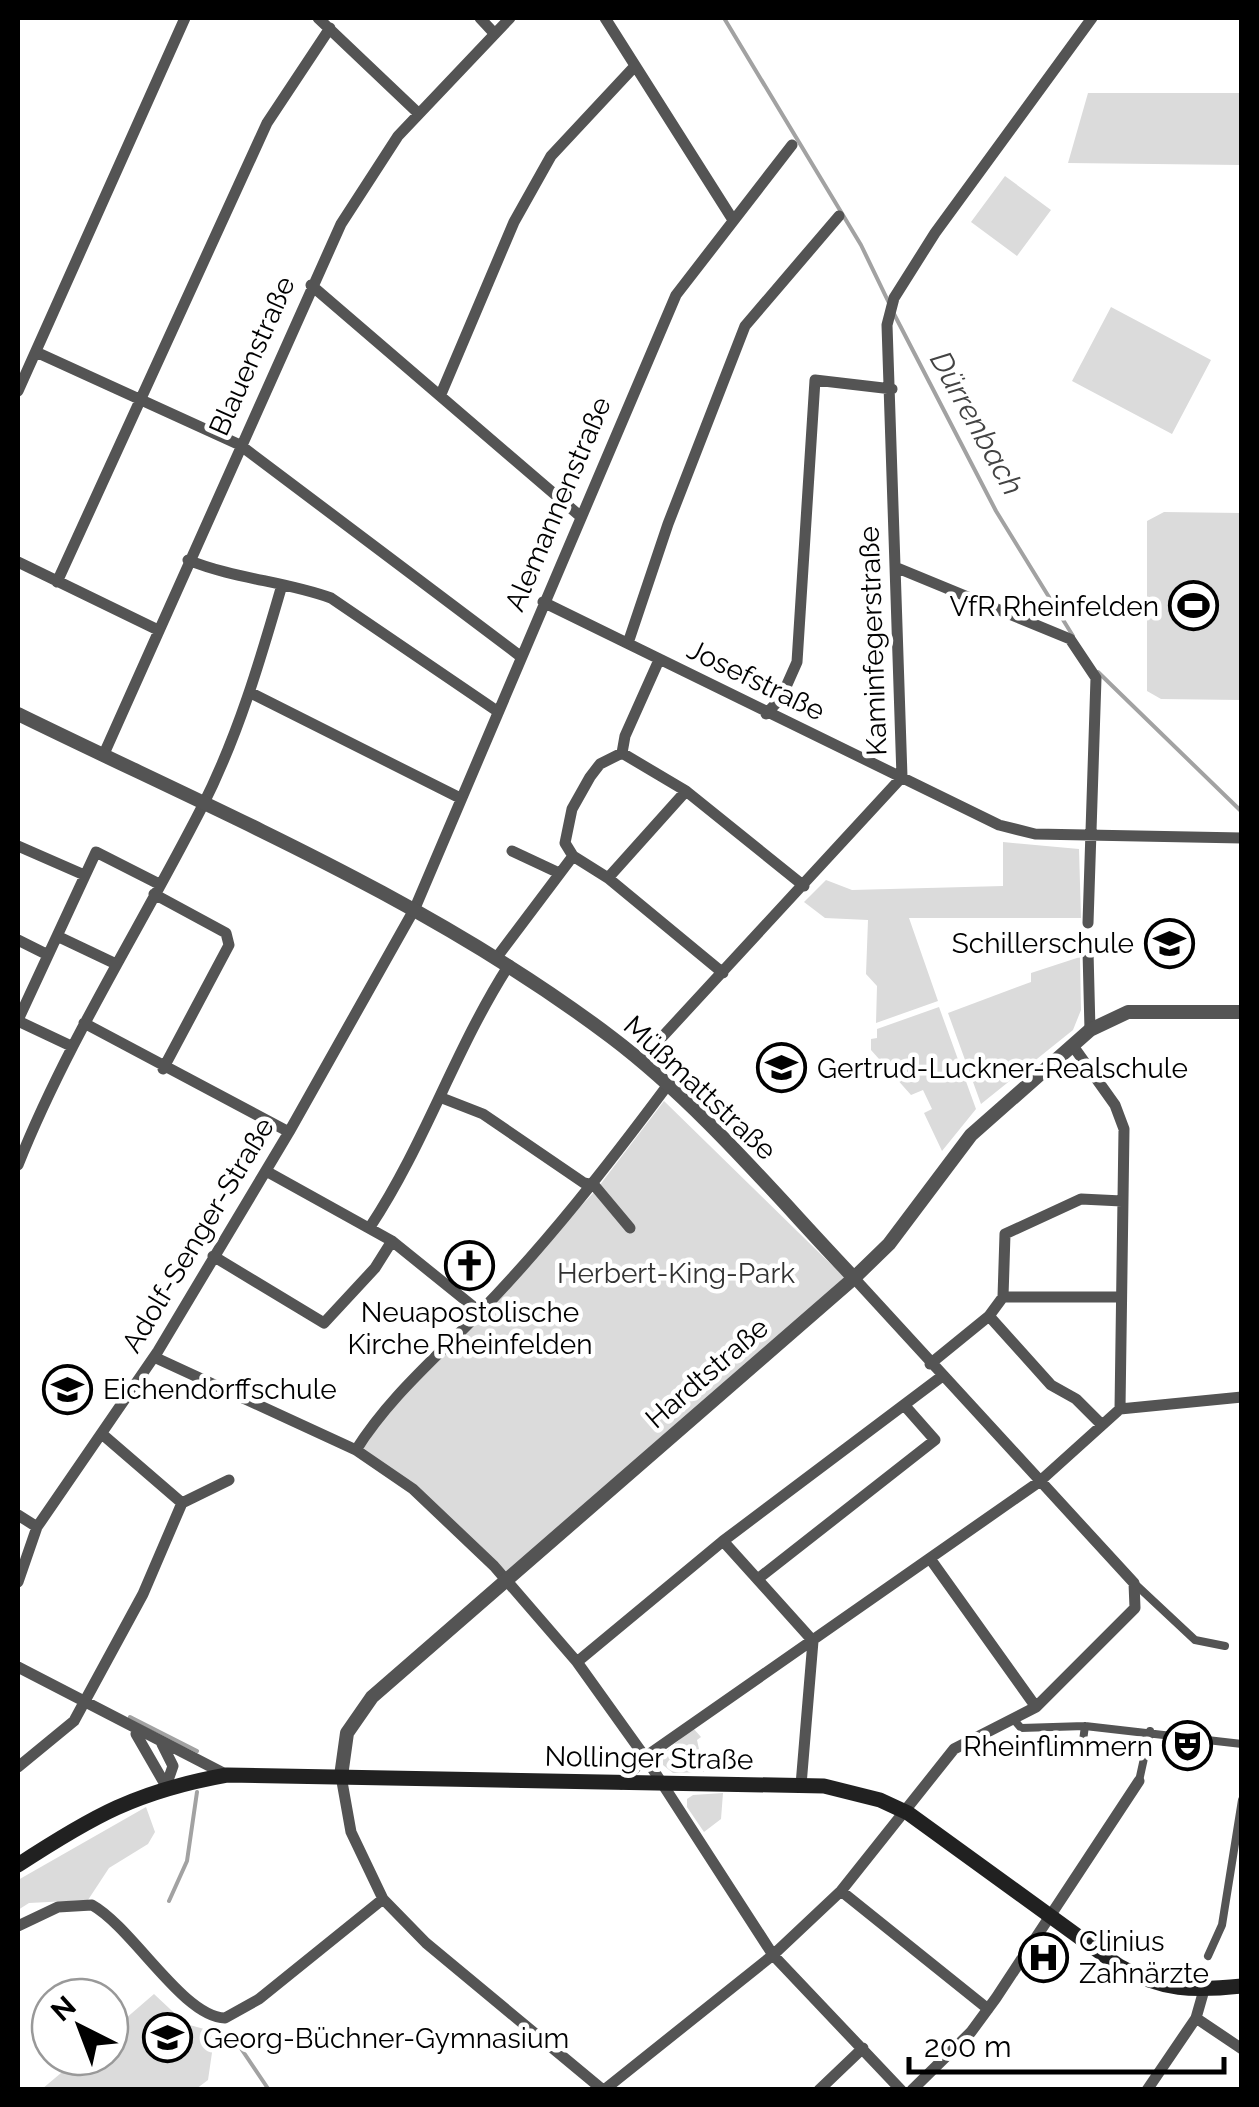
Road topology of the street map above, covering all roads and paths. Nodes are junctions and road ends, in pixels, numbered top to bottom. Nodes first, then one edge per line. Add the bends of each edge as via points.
1 (185, 18) edge
2 (318, 18) edge
3 (480, 18) edge
4 (510, 18) edge
5 (605, 18) edge
6 (1092, 18) edge
7 (330, 28) junction
8 (493, 32) junction
9 (635, 66) junction
10 (418, 113) junction
11 (792, 146) dead end
12 (839, 216) dead end
13 (733, 220) junction
14 (311, 286) junction
15 (36, 352) junction
16 (892, 389) junction
17 (18, 391) edge
18 (441, 394) junction
19 (142, 400) junction
20 (240, 445) junction
21 (580, 516) junction
22 (188, 560) junction
23 (18, 562) edge
24 (895, 567) junction
25 (57, 582) junction
26 (282, 585) junction
27 (543, 602) junction
28 (158, 630) junction
29 (628, 643) junction
30 (520, 656) junction
31 (659, 660) junction
32 (252, 692) junction
33 (497, 711) junction
34 (18, 714) edge
35 (766, 714) junction
36 (622, 753) junction
37 (103, 756) junction
38 (902, 776) junction
39 (686, 790) junction
40 (460, 798) junction
41 (203, 805) junction
42 (1088, 836) junction
43 (1242, 838) edge
44 (18, 846) edge
45 (512, 850) dead end
46 (572, 856) junction
47 (559, 872) junction
48 (82, 874) junction
49 (608, 878) junction
50 (804, 886) junction
51 (157, 889) junction
52 (415, 908) junction
53 (1088, 923) dead end
54 (56, 936) junction
55 (18, 940) edge
56 (1088, 951) dead end
57 (46, 954) junction
58 (503, 962) junction
59 (116, 964) junction
60 (722, 973) junction
61 (1242, 1012) edge
62 (18, 1017) edge
63 (84, 1023) junction
64 (1090, 1030) junction
65 (71, 1046) junction
66 (1073, 1046) junction
67 (640, 1061) junction
68 (163, 1069) junction
69 (667, 1086) junction
70 (442, 1098) junction
71 (18, 1123) edge
72 (32, 1130) junction
73 (289, 1132) junction
74 (18, 1165) edge
75 (266, 1170) junction
76 (594, 1185) junction
77 (1122, 1201) junction
78 (370, 1227) junction
79 (630, 1228) dead end
80 (392, 1241) junction
81 (213, 1256) junction
82 (854, 1278) junction
83 (1003, 1297) junction
84 (1122, 1297) junction
85 (480, 1312) junction
86 (990, 1316) junction
87 (154, 1357) junction
88 (930, 1364) junction
89 (941, 1377) junction
90 (1242, 1397) edge
91 (905, 1406) junction
92 (1120, 1409) junction
93 (1102, 1425) junction
94 (102, 1434) junction
95 (356, 1450) junction
96 (229, 1480) dead end
97 (1039, 1482) junction
98 (182, 1503) junction
99 (18, 1515) edge
100 (37, 1527) junction
101 (722, 1541) junction
102 (931, 1560) junction
103 (759, 1578) junction
104 (506, 1581) junction
105 (18, 1582) edge
106 (1134, 1584) junction
107 (813, 1641) junction
108 (1225, 1646) dead end
109 (576, 1662) junction
110 (18, 1667) edge
111 (83, 1702) junction
112 (1036, 1707) junction
113 (1015, 1721) junction
114 (1085, 1726) junction
115 (133, 1730) junction
116 (1150, 1732) junction
117 (161, 1742) junction
118 (1242, 1744) edge
119 (1080, 1755) dead end
120 (645, 1758) junction
121 (18, 1767) edge
122 (227, 1775) junction
123 (341, 1776) junction
124 (1140, 1781) joint
125 (620, 1785) junction
126 (661, 1785) junction
127 (801, 1785) junction
128 (166, 1786) junction
129 (1242, 1800) edge
130 (908, 1813) junction
131 (18, 1865) edge
132 (842, 1891) junction
133 (384, 1899) junction
134 (1052, 1918) junction
135 (18, 1926) edge
136 (773, 1956) junction
137 (1208, 1956) dead end
138 (1242, 1986) edge
139 (1204, 1990) junction
140 (988, 2009) junction
141 (1196, 2018) junction
142 (863, 2048) junction
143 (1242, 2049) edge
144 (604, 2090) edge
145 (818, 2090) edge
146 (902, 2090) edge
147 (912, 2090) edge
148 (1147, 2090) edge

1 - 15 street
2 - 7 street
3 - 8 street
4 - 8 street, Blauenstraße
5 - 9 street
6 - 16 street, Kaminfegerstraße via 894,298 887,326
7 - 10 street
7 - 19 street via 267,123
8 - 10 street, Blauenstraße
9 - 13 street
9 - 18 street via 550,156 514,222
10 - 14 street, Blauenstraße via 373,170
11 - 13 street, Alemannenstraße
12 - 29 street via 745,326
13 - 21 street, Alemannenstraße via 676,295
14 - 18 street
14 - 20 street, Blauenstraße
15 - 17 street
15 - 19 street
16 - 24 street, Kaminfegerstraße
16 - 35 street via 815,380 797,662
18 - 21 street
19 - 20 street
19 - 25 street
20 - 22 street, Blauenstraße
20 - 30 street
21 - 27 street, Alemannenstraße
22 - 26 street via 224,575
22 - 28 street, Blauenstraße
23 - 25 street
24 - 38 street, Kaminfegerstraße
24 - 42 street via 1070,639 1096,678
25 - 28 street
26 - 32 street
26 - 33 street via 355,612
27 - 29 street, Josefstraße
27 - 30 street, Alemannenstraße
28 - 37 street, Blauenstraße
29 - 31 street, Josefstraße
30 - 33 street, Alemannenstraße
31 - 35 street, Josefstraße
31 - 36 street
32 - 40 street
32 - 41 street
33 - 40 street, Alemannenstraße
34 - 37 street, Müßmattstraße
35 - 38 street, Josefstraße
36 - 39 street
36 - 46 street via 600,764 572,809 565,843
37 - 41 street, Müßmattstraße
38 - 42 street, Josefstraße via 999,824 1034,834
38 - 50 street, Kaminfegerstraße
39 - 49 street
39 - 50 street
40 - 52 street, Alemannenstraße
41 - 51 street
41 - 52 street, Müßmattstraße
42 - 43 street, Josefstraße
42 - 53 street
44 - 48 street
45 - 47 street
46 - 47 street
46 - 49 street
47 - 58 street
48 - 51 street via 96,852
48 - 54 street
49 - 60 street
50 - 60 street, Kaminfegerstraße
51 - 59 street
51 - 68 street via 226,933 229,945
52 - 58 street, Müßmattstraße
52 - 73 street, Adolf-Senger-Straße
54 - 57 street
54 - 59 street
55 - 57 street
56 - 64 street
57 - 62 street
58 - 67 street, Müßmattstraße
58 - 70 street
59 - 63 street
60 - 67 street, Kaminfegerstraße
61 - 64 street, Hardtstraße via 1128,1012
62 - 65 street
63 - 65 street
63 - 68 street
64 - 66 street, Hardtstraße
65 - 72 street
66 - 77 street via 1124,1129
66 - 82 street, Hardtstraße via 971,1135 889,1244
67 - 69 street, Müßmattstraße
68 - 73 street
69 - 76 street
69 - 82 street, Müßmattstraße
70 - 76 street via 483,1114
70 - 78 street
71 - 72 street
72 - 74 street
73 - 75 street, Adolf-Senger-Straße
75 - 78 street
75 - 81 street, Adolf-Senger-Straße
76 - 79 street
76 - 85 street
77 - 83 street via 1081,1200 1005,1234
77 - 84 street
78 - 80 street
80 - 81 street via 324,1324
80 - 85 street
81 - 87 street, Adolf-Senger-Straße
82 - 88 street, Müßmattstraße
82 - 104 street, Hardtstraße
83 - 84 street
83 - 86 street
84 - 92 street
85 - 95 street via 383,1408
86 - 88 street
86 - 93 street via 1052,1385
87 - 94 street, Adolf-Senger-Straße
87 - 95 street
88 - 89 street, Müßmattstraße
89 - 91 street
89 - 97 street, Müßmattstraße
90 - 92 street
91 - 101 street
91 - 103 street via 936,1440
92 - 93 street
93 - 97 street
94 - 98 street
94 - 100 street, Adolf-Senger-Straße
95 - 104 street via 413,1489
96 - 98 street
97 - 102 street
97 - 106 street, Müßmattstraße
98 - 111 street via 143,1594
99 - 100 street
100 - 105 street, Adolf-Senger-Straße
101 - 103 street
101 - 109 street
102 - 107 street
102 - 112 street
103 - 107 street
104 - 109 street
104 - 123 street, Hardtstraße via 362,1707 347,1733
106 - 108 street via 1195,1640
106 - 112 street via 1135,1608
107 - 120 street
107 - 127 street
109 - 120 street
110 - 111 street
111 - 115 street
111 - 121 street via 74,1721
112 - 113 street
113 - 114 street via 1021,1728
113 - 130 street via 954,1750
114 - 116 street
114 - 119 street
115 - 117 street
115 - 128 street
116 - 118 street
116 - 124 street
117 - 122 street
117 - 128 street via 173,1766
120 - 125 street
120 - 126 street
122 - 123 main road, Nollinger Straße
122 - 128 main road, Nollinger Straße
123 - 125 main road, Nollinger Straße
123 - 133 street via 351,1832
124 - 134 street
125 - 126 main road, Nollinger Straße
126 - 127 main road, Nollinger Straße
126 - 136 street
127 - 130 main road, Nollinger Straße via 880,1800
128 - 131 main road, Nollinger Straße via 114,1805
129 - 137 street via 1222,1925
130 - 132 street
130 - 134 main road, Nollinger Straße
132 - 136 street
132 - 140 street
133 - 135 street via 225,2018 205,2013 130,1935 92,1906 58,1908
133 - 144 street via 426,1943
134 - 139 main road, Nollinger Straße via 1150,1982
134 - 140 street
136 - 142 street
136 - 144 street
138 - 139 main road, Nollinger Straße
139 - 141 street
140 - 147 street
141 - 143 street
141 - 148 street
142 - 145 street
142 - 146 street

